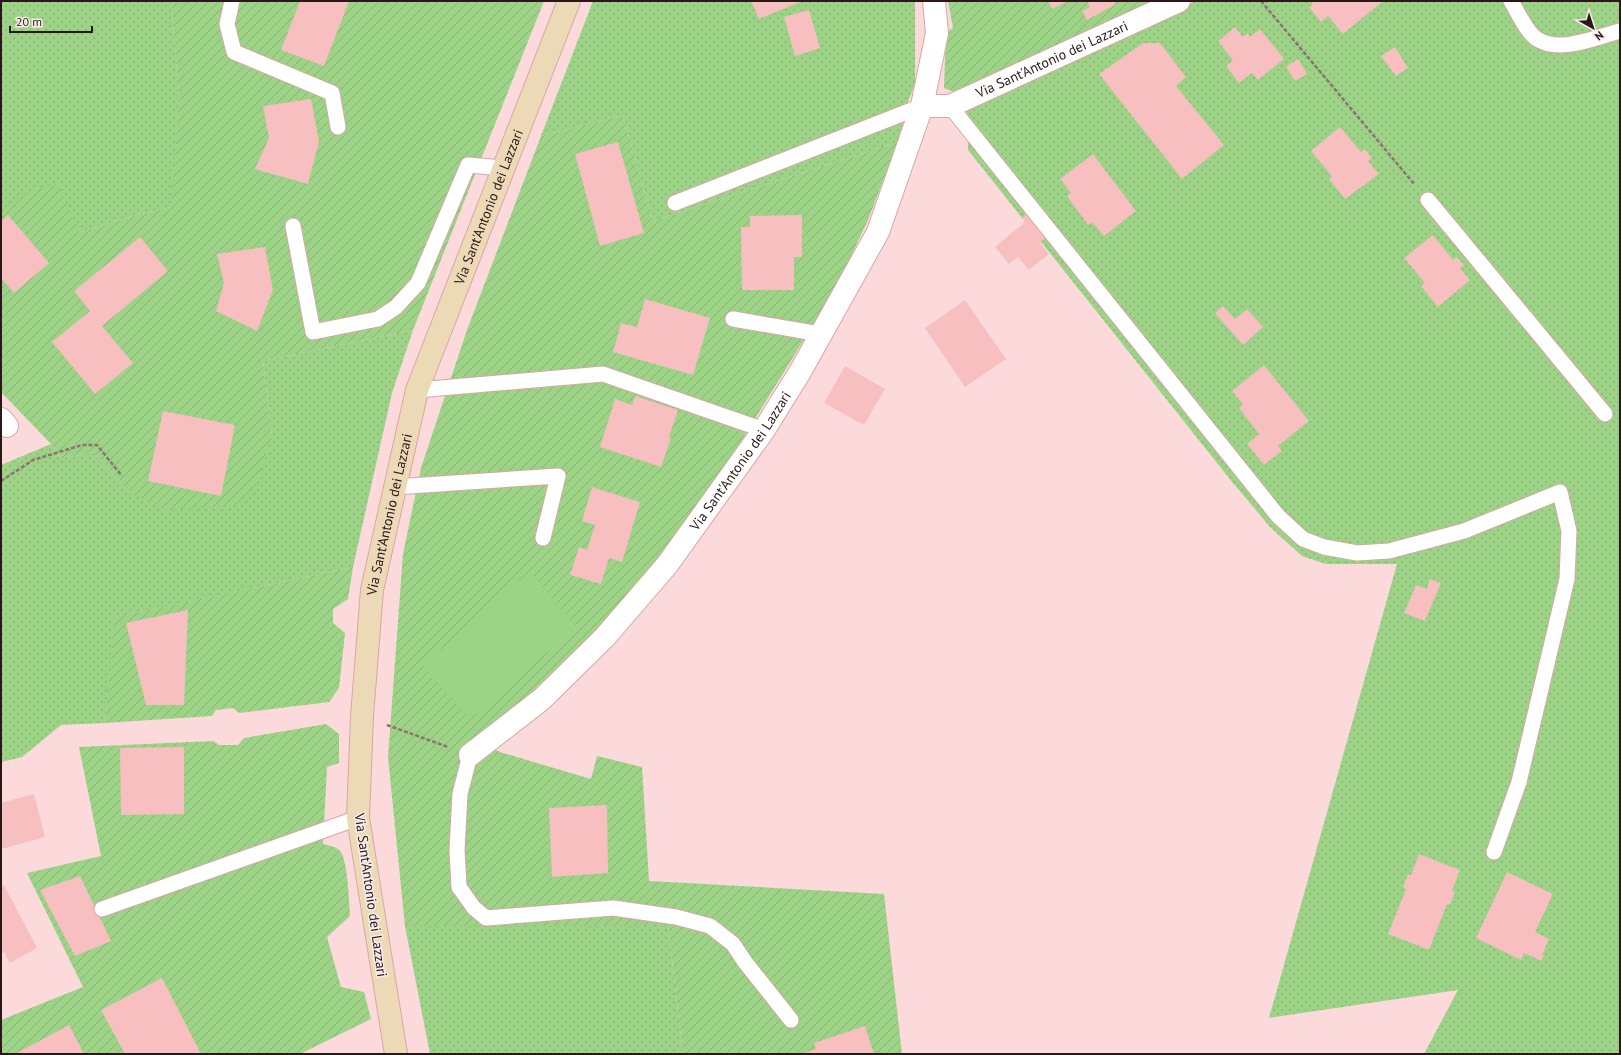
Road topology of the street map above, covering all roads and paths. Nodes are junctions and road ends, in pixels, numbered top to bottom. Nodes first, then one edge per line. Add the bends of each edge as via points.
1 (232, 1) edge
2 (569, 1) edge
3 (934, 1) edge
4 (1180, 1) edge
5 (1261, 1) edge
6 (1511, 1) edge
7 (1620, 30) edge
8 (922, 106) junction
9 (950, 106) junction
10 (338, 128) dead end
11 (503, 168) junction
12 (1428, 200) joint
13 (675, 203) dead end
14 (293, 226) dead end
15 (732, 319) dead end
16 (820, 334) junction
17 (417, 390) junction
18 (1605, 414) dead end
19 (764, 430) junction
20 (122, 476) dead end
21 (1, 481) edge
22 (394, 487) junction
23 (543, 538) dead end
24 (362, 716) junction
25 (470, 755) junction
26 (358, 818) junction
27 (1494, 852) dead end
28 (102, 909) dead end
29 (792, 1020) dead end
30 (396, 1054) edge

1 - 10 lane via 227,24 234,52 332,93
2 - 11 street, Via Sant'Antonio dei Lazzari
3 - 8 street, Via Sant'Antonio dei Lazzari via 937,33
4 - 9 street, Via Sant'Antonio dei Lazzari
5 - 12 path
6 - 7 lane via 1536,39 1550,44 1569,45
8 - 9 street, Via Sant'Antonio dei Lazzari
8 - 13 lane
8 - 16 street, Via Sant'Antonio dei Lazzari via 878,232
9 - 27 lane via 1278,516 1303,539 1324,547 1357,553 1389,551 1464,531 1560,492 1569,532 1567,579 1519,782
11 - 14 lane via 468,164 418,283 396,307 378,319 313,332
11 - 17 street, Via Sant'Antonio dei Lazzari
12 - 18 lane
15 - 16 lane
16 - 19 street, Via Sant'Antonio dei Lazzari
17 - 19 lane via 603,374
17 - 22 street, Via Sant'Antonio dei Lazzari
19 - 25 street, Via Sant'Antonio dei Lazzari via 668,565 605,637 542,698
20 - 21 path via 97,444 82,445 33,460
22 - 23 lane via 558,476
22 - 24 street, Via Sant'Antonio dei Lazzari via 372,590
24 - 25 path
24 - 26 street, Via Sant'Antonio dei Lazzari
25 - 29 lane via 460,794 456,850 459,887 474,908 486,918 613,908 676,917 710,926 733,944
26 - 28 lane
26 - 30 street, Via Sant'Antonio dei Lazzari

